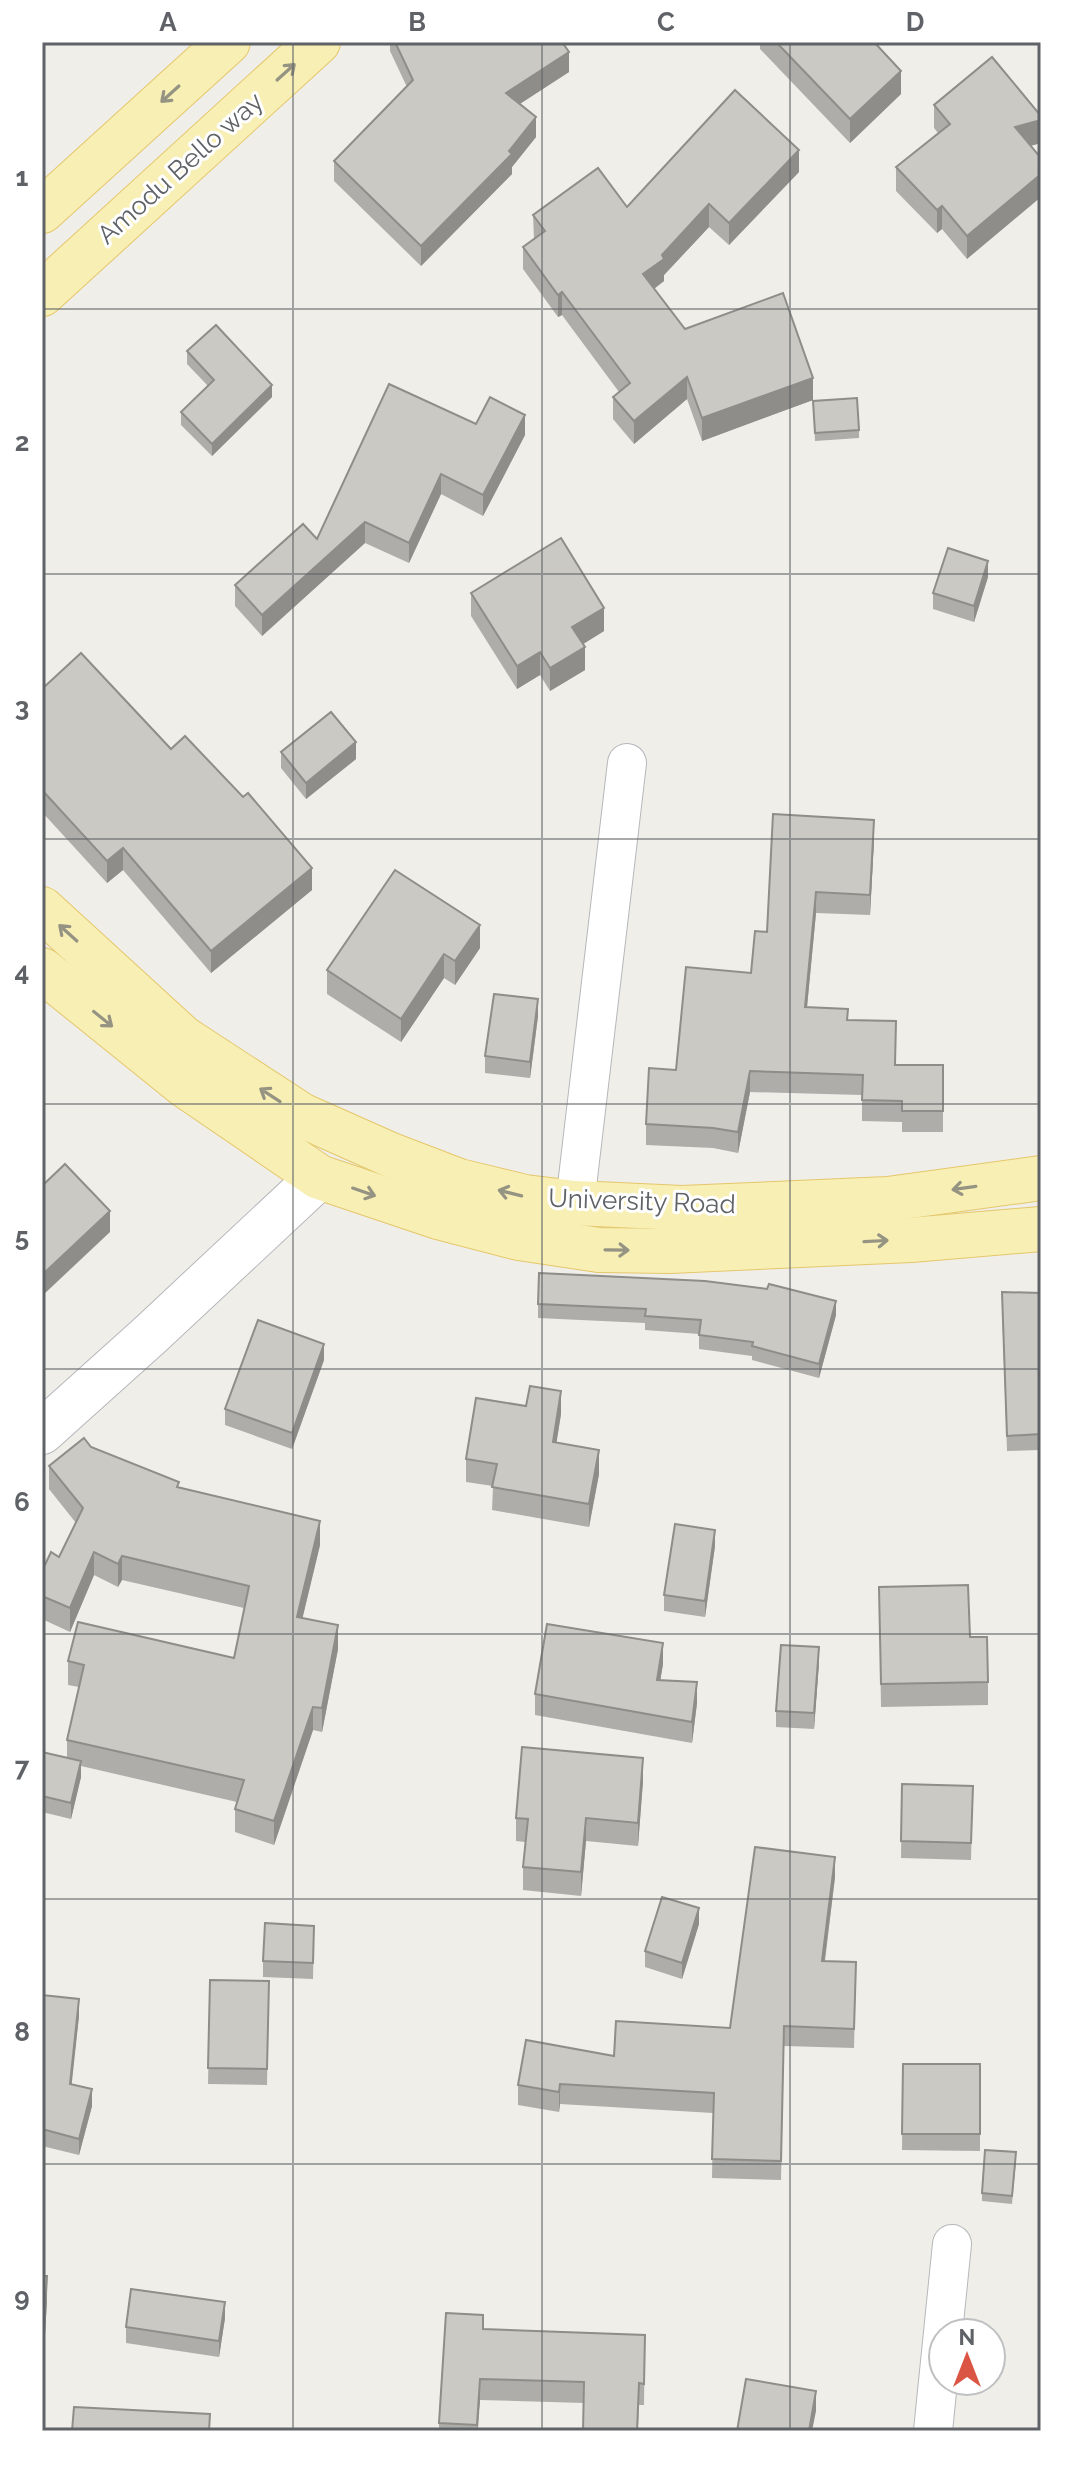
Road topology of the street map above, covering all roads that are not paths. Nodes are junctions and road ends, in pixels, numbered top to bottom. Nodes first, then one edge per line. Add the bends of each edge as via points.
1 (228, 42) edge
2 (318, 42) edge
3 (42, 211) edge
4 (42, 294) edge
5 (627, 763) dead end
6 (42, 909) edge
7 (42, 970) edge
8 (319, 1177) junction
9 (1041, 1178) edge
10 (575, 1203) junction
11 (1041, 1229) edge
12 (42, 1432) edge
13 (952, 2244) dead end
14 (933, 2431) edge

1 -> 3 main road
4 -> 2 main road, Amodu Bello way
5 - 10 street
10 -> 6 main road, University Road via 459,1181 301,1115 183,1038
7 -> 8 main road, University Road via 186,1086
8 -> 11 main road, University Road via 438,1217 519,1238 599,1250 685,1251
8 - 12 street
9 -> 10 main road, University Road via 888,1199 682,1208
13 - 14 street

